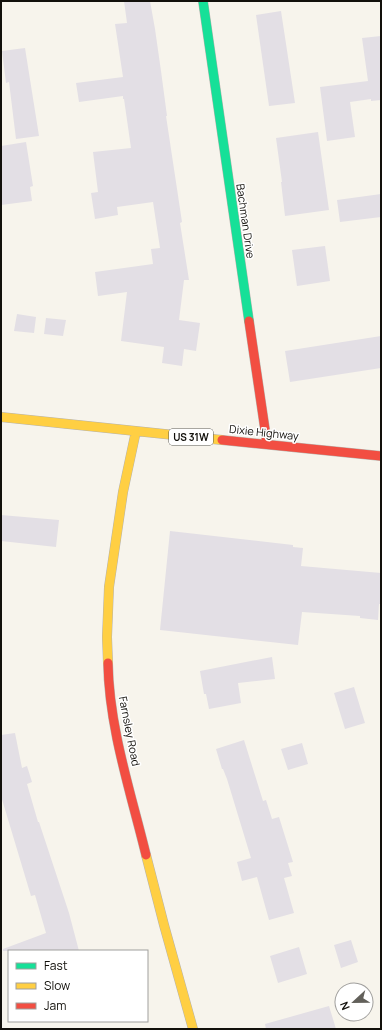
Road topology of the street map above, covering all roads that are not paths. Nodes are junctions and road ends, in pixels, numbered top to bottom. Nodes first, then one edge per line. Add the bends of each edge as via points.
1 (202, 1) edge
2 (1, 417) edge
3 (136, 432) junction
4 (267, 443) junction
5 (381, 456) edge
6 (193, 1029) edge

1 - 4 street, Bachman Drive
2 - 3 street, Dixie Highway / US 31W
3 - 4 street, Dixie Highway / US 31W
3 - 6 street, Farnsley Road via 109,587 106,637 108,677 111,707 122,759
4 - 5 street, Dixie Highway / US 31W

